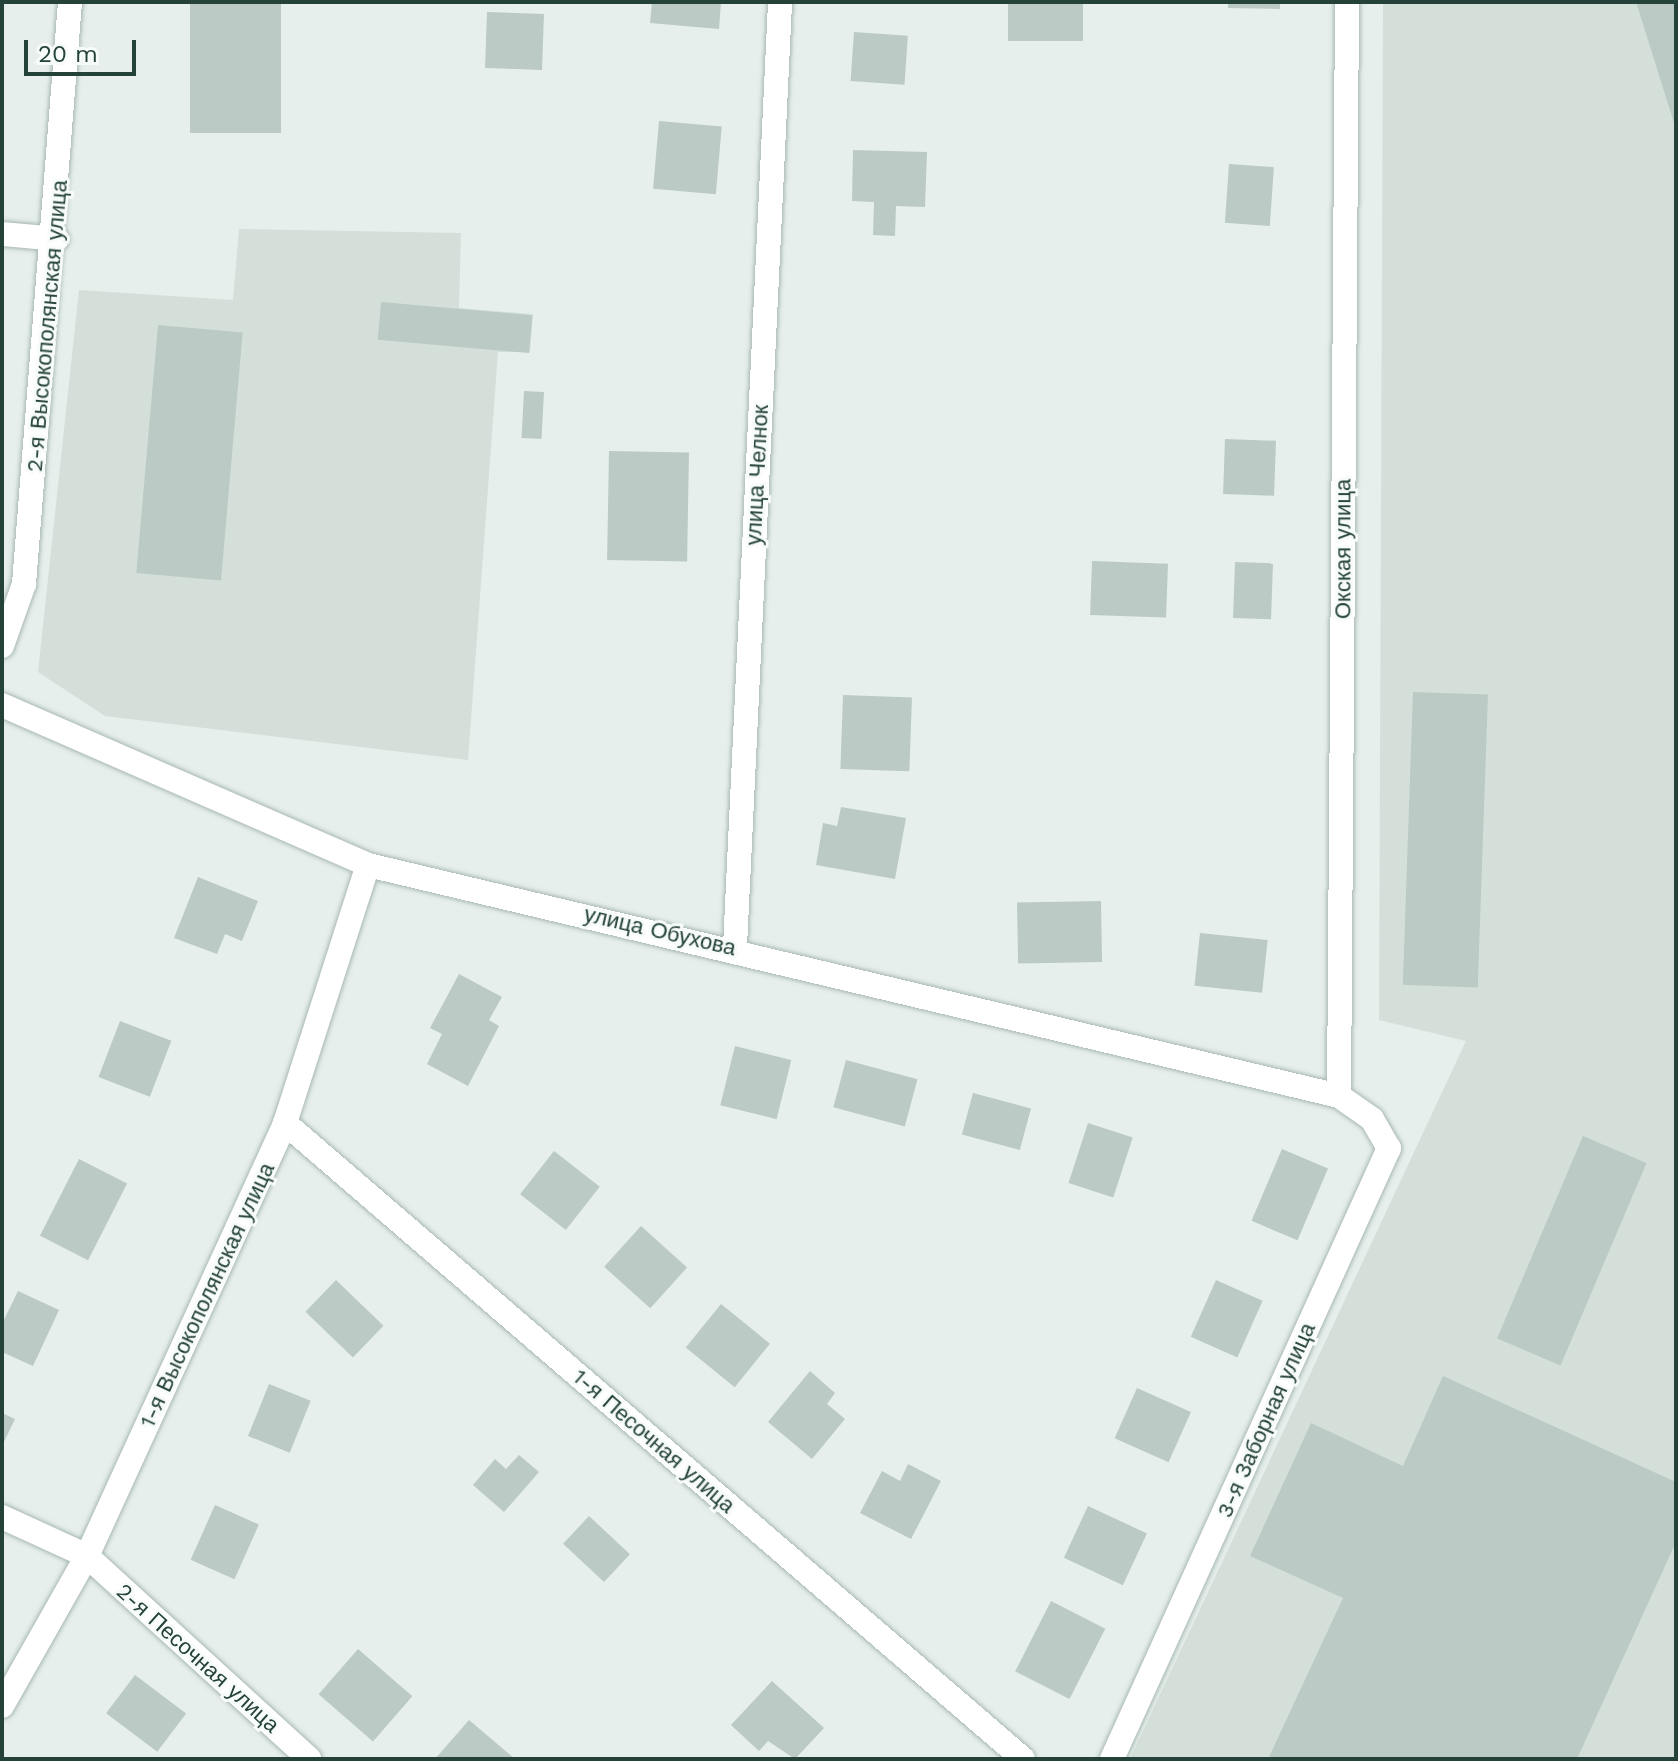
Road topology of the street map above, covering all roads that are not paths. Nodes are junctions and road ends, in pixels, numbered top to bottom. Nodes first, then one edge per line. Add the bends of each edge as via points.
1 (70, 2) edge
2 (780, 2) edge
3 (1347, 2) edge
4 (2, 234) edge
5 (57, 239) junction
6 (2, 646) edge
7 (2, 705) edge
8 (368, 865) junction
9 (735, 947) junction
10 (1339, 1096) junction
11 (285, 1123) junction
12 (2, 1517) edge
13 (87, 1556) junction
14 (2, 1706) edge
15 (309, 1759) edge
16 (1023, 1759) edge
17 (1112, 1759) edge

1 - 5 street, 2-я Высокополянская улица
2 - 9 street, улица Челнок
3 - 10 street, Окская улица
4 - 5 street
5 - 6 street, 2-я Высокополянская улица via 24,584
7 - 8 street, улица Обухова
8 - 9 street, улица Обухова
8 - 11 street, 1-я Высокополянская улица
9 - 10 street, улица Обухова
10 - 17 street, 3-я Заборная улица via 1372,1119 1389,1148
11 - 13 street, 1-я Высокополянская улица
11 - 16 street, 1-я Песочная улица
12 - 13 street, 2-я Песочная улица
13 - 14 street, 1-я Высокополянская улица
13 - 15 street, 2-я Песочная улица

